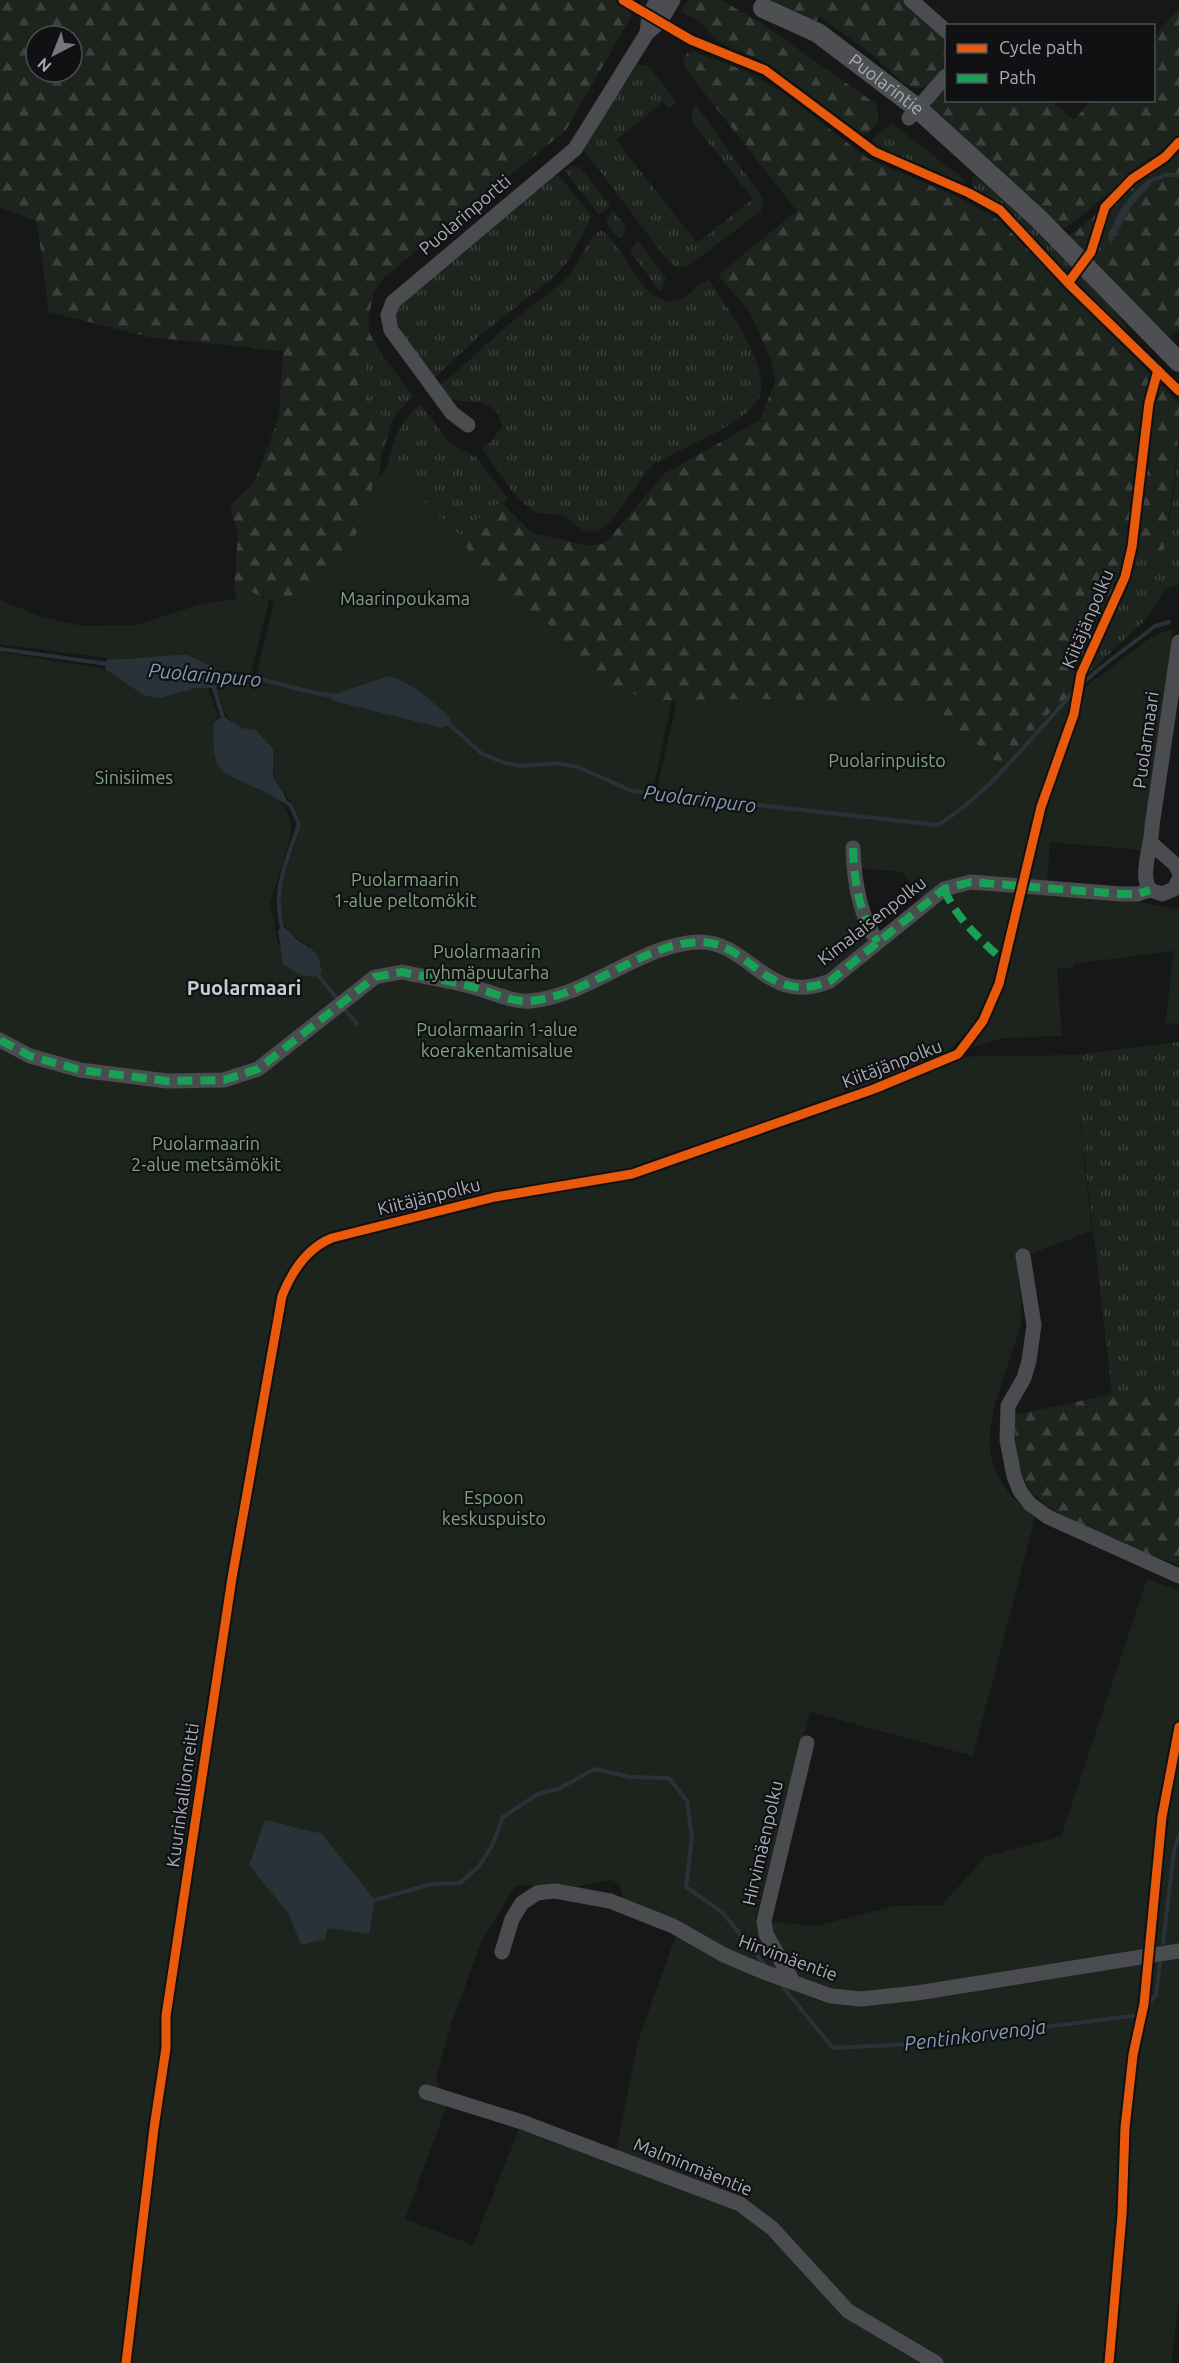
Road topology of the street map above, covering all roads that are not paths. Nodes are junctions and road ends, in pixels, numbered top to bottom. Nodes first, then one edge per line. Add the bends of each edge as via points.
1 (657, 0) edge
2 (673, 0) edge
3 (911, 0) edge
4 (757, 4) edge
5 (945, 30) edge
6 (647, 33) junction
7 (945, 77) edge
8 (913, 113) junction
9 (1179, 362) edge
10 (468, 425) dead end
11 (1179, 642) edge
12 (1152, 844) junction
13 (853, 848) dead end
14 (1179, 872) edge
15 (1179, 879) edge
16 (1150, 890) junction
17 (878, 942) junction
18 (0, 1040) edge
19 (1023, 1256) dead end
20 (1179, 1576) edge
21 (807, 1743) dead end
22 (1179, 1951) edge
23 (502, 1952) dead end
24 (793, 1982) junction
25 (426, 2092) dead end
26 (936, 2363) edge

1 - 6 street, Puolarinportti via 649,15
2 - 6 street, Puolarinportti via 660,22
3 - 5 street
4 - 8 main road, Puolarintie via 818,33
6 - 10 street, Puolarinportti via 575,149 393,302 388,315 391,330 452,413
7 - 8 street
8 - 9 main road, Puolarintie via 1038,218
11 - 12 street, Puolarmaari
12 - 14 street
12 - 16 street, Puolarmaari via 1144,875
13 - 17 street via 854,874 864,913
15 - 16 street via 1168,892
16 - 17 street, Kimalaisenpolku via 1121,894 971,882 938,893
17 - 18 street, Kimalaisenpolku via 830,981 800,989 775,981 705,942 672,945 610,975 553,997 528,1001 402,972 375,977 258,1069 205,1082 80,1070 30,1056
19 - 20 street via 1033,1335 1024,1378 1006,1417 1010,1459 1020,1491 1048,1517
21 - 24 street, Hirvimäenpolku via 764,1921 766,1934
22 - 24 street, Hirvimäentie via 861,1999 831,1996
23 - 24 street, Hirvimäentie via 512,1919 522,1903 537,1893 555,1891 620,1905 673,1926 724,1955
25 - 26 street, Malminmäentie via 522,2122 740,2204 771,2228 848,2311

